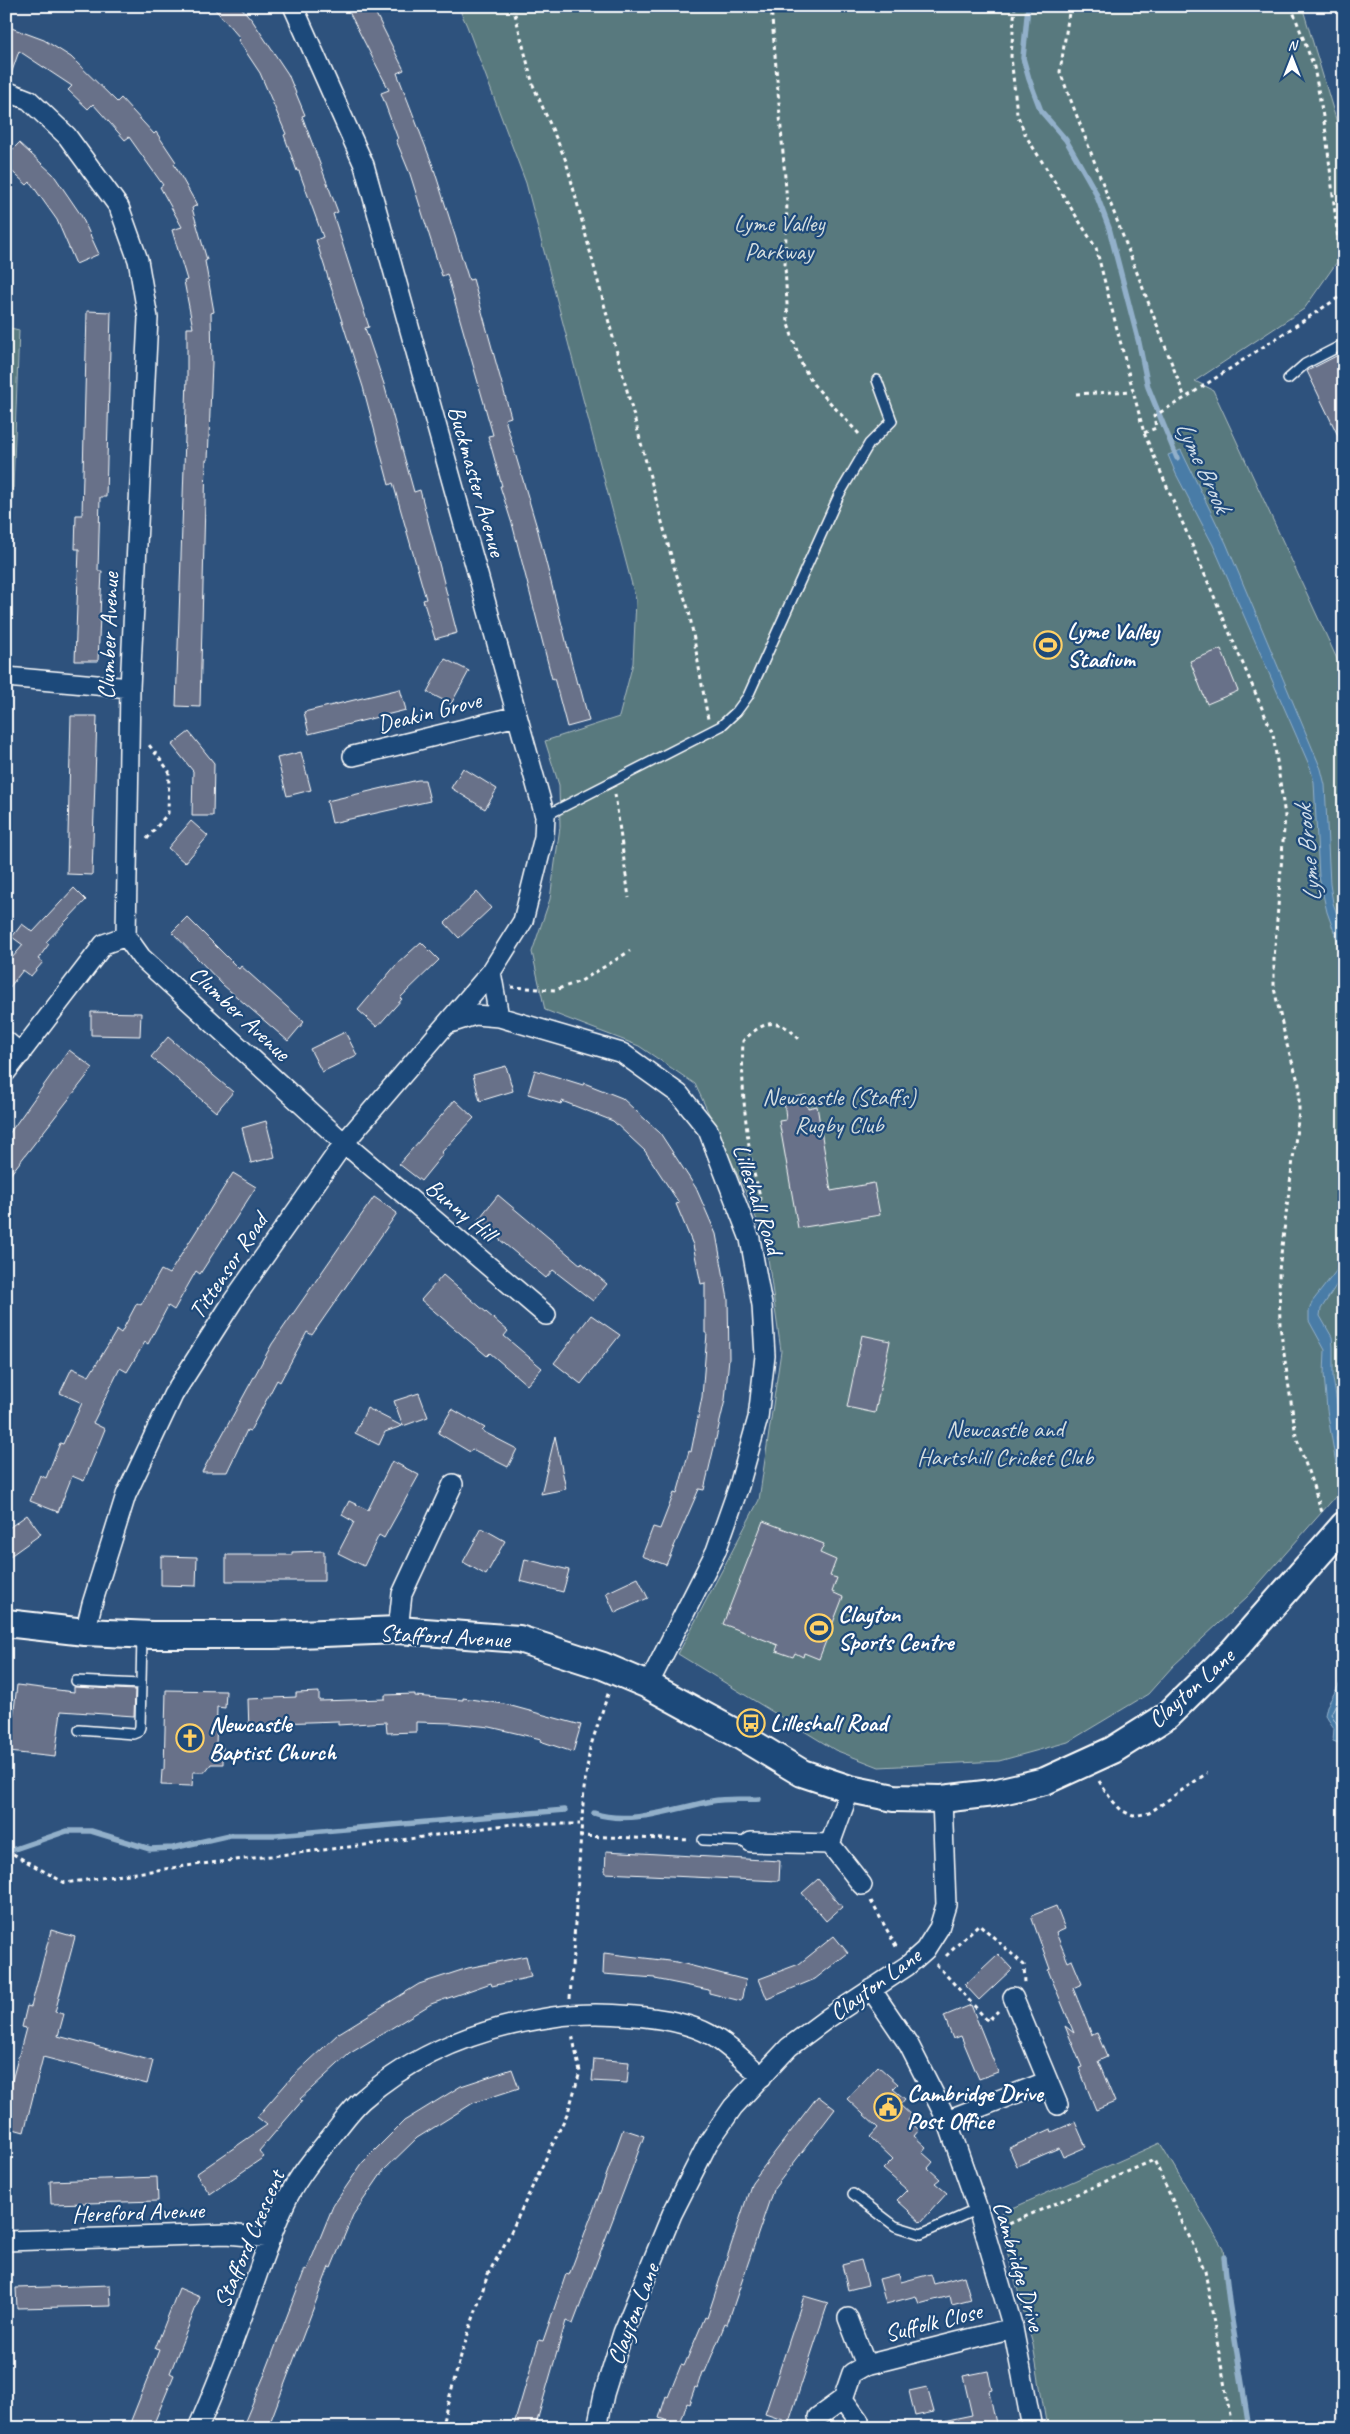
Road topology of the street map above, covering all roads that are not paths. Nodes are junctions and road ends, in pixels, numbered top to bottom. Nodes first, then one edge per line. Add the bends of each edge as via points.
1 (294, 6) edge
2 (6, 91) edge
3 (1344, 344) edge
4 (1288, 378) dead end
5 (877, 380) dead end
6 (6, 677) edge
7 (130, 688) junction
8 (517, 716) junction
9 (353, 756) dead end
10 (545, 816) junction
11 (126, 936) junction
12 (492, 979) junction
13 (500, 1017) junction
14 (446, 1025) junction
15 (6, 1042) edge
16 (21, 1054) junction
17 (6, 1072) edge
18 (344, 1144) junction
19 (546, 1315) dead end
20 (453, 1484) dead end
21 (1338, 1531) edge
22 (7, 1626) edge
23 (398, 1630) junction
24 (85, 1632) junction
25 (142, 1635) junction
26 (76, 1681) dead end
27 (141, 1684) junction
28 (648, 1685) junction
29 (79, 1730) dead end
30 (850, 1789) junction
31 (942, 1799) junction
32 (703, 1840) road end
33 (751, 1842) joint
34 (830, 1844) junction
35 (862, 1885) road end
36 (870, 1989) junction
37 (1013, 1997) road end
38 (762, 2077) junction
39 (1048, 2081) junction
40 (1058, 2105) dead end
41 (947, 2120) junction
42 (853, 2194) dead end
43 (978, 2209) junction
44 (271, 2238) junction
45 (6, 2241) edge
46 (848, 2318) dead end
47 (1013, 2328) junction
48 (866, 2365) junction
49 (843, 2399) junction
50 (818, 2417) dead end
51 (859, 2421) dead end
52 (198, 2428) edge
53 (597, 2428) edge
54 (1032, 2428) edge

1 - 8 street, Buckmaster Avenue via 364,166
2 - 7 street, Clumber Avenue via 29,100 67,136 119,207 138,260 148,318
3 - 4 lane via 1305,364
5 - 10 lane via 892,422 869,444 840,495 748,696 737,712 710,732
6 - 7 street
7 - 11 street, Clumber Avenue
8 - 9 street, Deakin Grove
8 - 10 street, Buckmaster Avenue
10 - 12 street, Buckmaster Avenue via 542,847 523,921
11 - 16 street via 104,944
11 - 18 street, Clumber Avenue via 141,956
12 - 13 street
12 - 14 street, Tittensor Road
13 - 14 street, Lilleshall Road via 475,1015
13 - 28 street, Lilleshall Road via 622,1053 679,1094 708,1130 750,1239 762,1305 765,1356 758,1418 716,1551
14 - 18 street, Tittensor Road
15 - 16 street
16 - 17 street
18 - 19 street, Bunny Hill
18 - 24 street, Tittensor Road via 233,1301 173,1396 126,1495
20 - 23 street via 402,1594
21 - 31 street, Clayton Lane via 1233,1652 1167,1716 1091,1762 1045,1781 993,1794
22 - 24 street, Stafford Avenue
23 - 25 street, Stafford Avenue
23 - 28 street, Stafford Avenue via 519,1639
24 - 25 street, Stafford Avenue
25 - 27 lane
26 - 27 lane
27 - 29 lane via 138,1732
28 - 30 street, Stafford Avenue via 802,1773
30 - 31 street, Stafford Avenue via 894,1798
30 - 34 street
31 - 36 street, Clayton Lane via 946,1906 940,1928 925,1950 907,1966
32 - 33 lane
33 - 34 street
34 - 35 street
36 - 38 street, Clayton Lane via 789,2048
36 - 41 street, Cambridge Drive via 909,2045
37 - 39 street
38 - 44 street, Stafford Crescent via 728,2046 707,2033 681,2024 609,2013 569,2014 497,2028 450,2044 416,2061 361,2101 313,2158 289,2196
38 - 53 street, Clayton Lane via 733,2107 708,2143 672,2214 623,2332
39 - 40 street
39 - 41 street
41 - 43 street, Cambridge Drive
42 - 43 lane via 895,2226 921,2234
43 - 47 street, Cambridge Drive
44 - 45 street, Hereford Avenue via 227,2234
44 - 52 street, Stafford Crescent
46 - 48 street, Suffolk Close
47 - 48 street, Suffolk Close
47 - 54 street, Cambridge Drive
48 - 49 street, Suffolk Close via 852,2373
49 - 50 street
49 - 51 street

